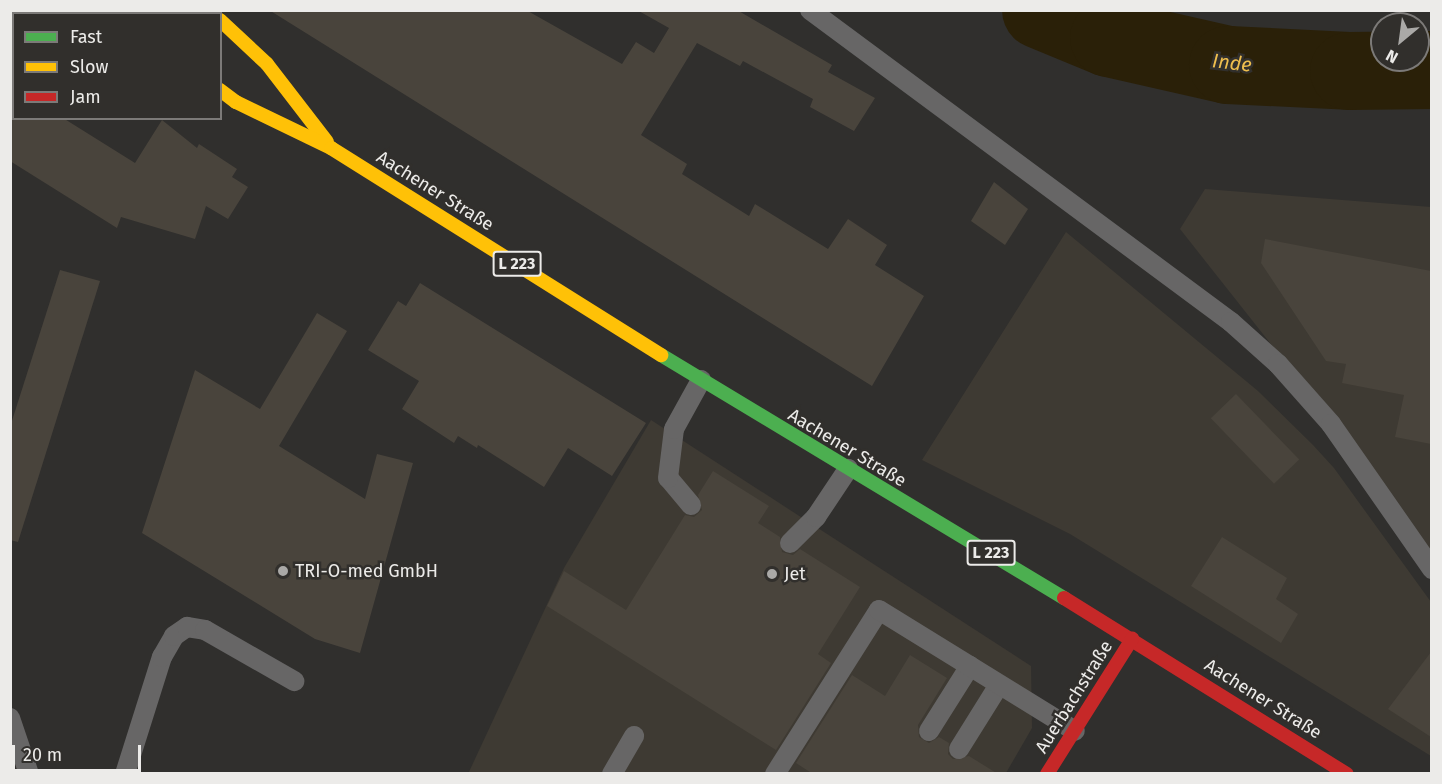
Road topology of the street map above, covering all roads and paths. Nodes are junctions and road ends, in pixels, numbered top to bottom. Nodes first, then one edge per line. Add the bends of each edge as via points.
1 (810, 10) edge
2 (222, 22) edge
3 (222, 92) edge
4 (331, 148) junction
5 (701, 380) junction
6 (848, 469) junction
7 (691, 505) dead end
8 (790, 543) dead end
9 (1431, 569) edge
10 (1132, 639) junction
11 (970, 666) junction
12 (294, 681) dead end
13 (999, 685) junction
14 (10, 718) edge
15 (929, 731) dead end
16 (1075, 731) junction
17 (634, 736) dead end
18 (959, 749) dead end
19 (29, 774) edge
20 (126, 774) edge
21 (612, 774) edge
22 (775, 774) edge
23 (1047, 774) edge
24 (1347, 774) edge

1 - 9 lane via 1231,322 1278,364 1331,424
2 - 4 main road, Aachener Straße / L 223 via 267,64
3 - 4 main road, Aachener Straße / L 223
4 - 5 main road, Aachener Straße / L 223
5 - 6 main road, Aachener Straße / L 223
5 - 7 lane via 674,429 668,478
6 - 8 lane via 816,518
6 - 10 main road, Aachener Straße / L 223
10 - 16 main road, Auerbachstraße
10 - 24 main road, Aachener Straße / L 223
11 - 13 lane
11 - 15 lane
11 - 22 lane via 879,610
12 - 20 lane via 205,630 187,627 174,636 162,657
13 - 16 lane
13 - 18 lane
14 - 19 lane
16 - 23 main road, Auerbachstraße
17 - 21 lane

